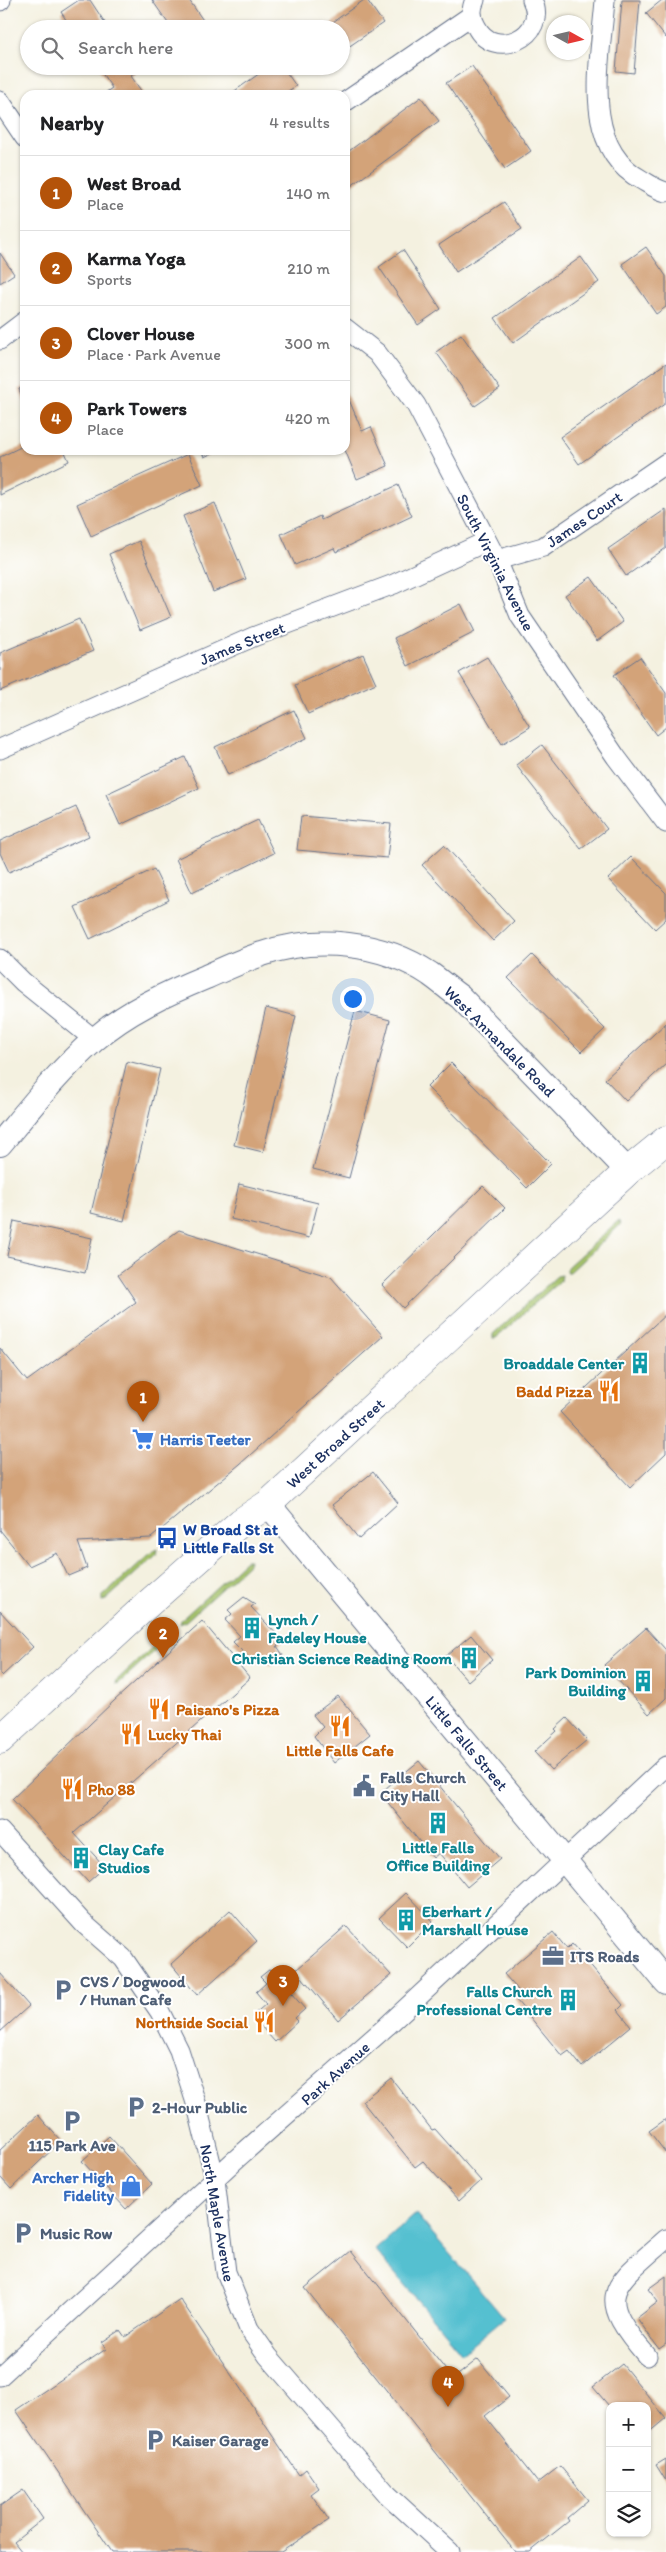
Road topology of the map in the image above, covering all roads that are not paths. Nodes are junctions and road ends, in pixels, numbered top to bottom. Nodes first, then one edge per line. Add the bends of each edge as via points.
1 (532, 0) edge
2 (605, 0) edge
3 (474, 7) edge
4 (350, 98) edge
5 (0, 101) edge
6 (20, 131) edge
7 (666, 192) edge
8 (20, 325) edge
9 (350, 332) edge
10 (0, 340) edge
11 (666, 463) edge
12 (485, 542) junction
13 (497, 560) junction
14 (0, 749) edge
15 (666, 823) edge
16 (0, 959) edge
17 (95, 1040) junction
18 (666, 1140) edge
19 (0, 1144) edge
20 (628, 1171) junction
21 (268, 1504) junction
22 (0, 1740) edge
23 (666, 1766) edge
24 (0, 1831) edge
25 (564, 1859) junction
26 (666, 1982) edge
27 (215, 2179) junction
28 (666, 2239) edge
29 (647, 2356) dead end
30 (0, 2376) edge
31 (450, 2552) edge

1 - 3 street via 533,25 519,40 509,44 488,41 480,34
2 - 7 street via 598,101 606,142 620,163 635,177
3 - 4 street
5 - 6 street
8 - 10 street
9 - 12 street, South Virginia Avenue via 376,353 416,405
11 - 13 street, James Court via 543,547
12 - 13 street, South Virginia Avenue
12 - 14 street, James Street via 394,584 253,637
13 - 15 street, South Virginia Avenue via 520,616 616,757
16 - 17 street via 23,982
17 - 19 street, West Annandale Road via 56,1078
17 - 20 street, West Annandale Road via 125,1017 190,983 263,953 301,945 333,943 365,948 402,959 430,974 460,997
18 - 20 main road, West Broad Street
20 - 21 main road, West Broad Street
21 - 22 main road, West Broad Street via 242,1522 164,1590
21 - 25 street, Little Falls Street
23 - 25 street, Park Avenue
24 - 27 street, North Maple Avenue via 84,1923 123,1958 160,2012 182,2060
25 - 26 street, Little Falls Street
25 - 27 street, Park Avenue via 387,2026
27 - 30 street, Park Avenue
27 - 31 street, North Maple Avenue via 226,2272 250,2329 268,2356 388,2495
28 - 29 street via 625,2275 615,2289 615,2306 620,2322

